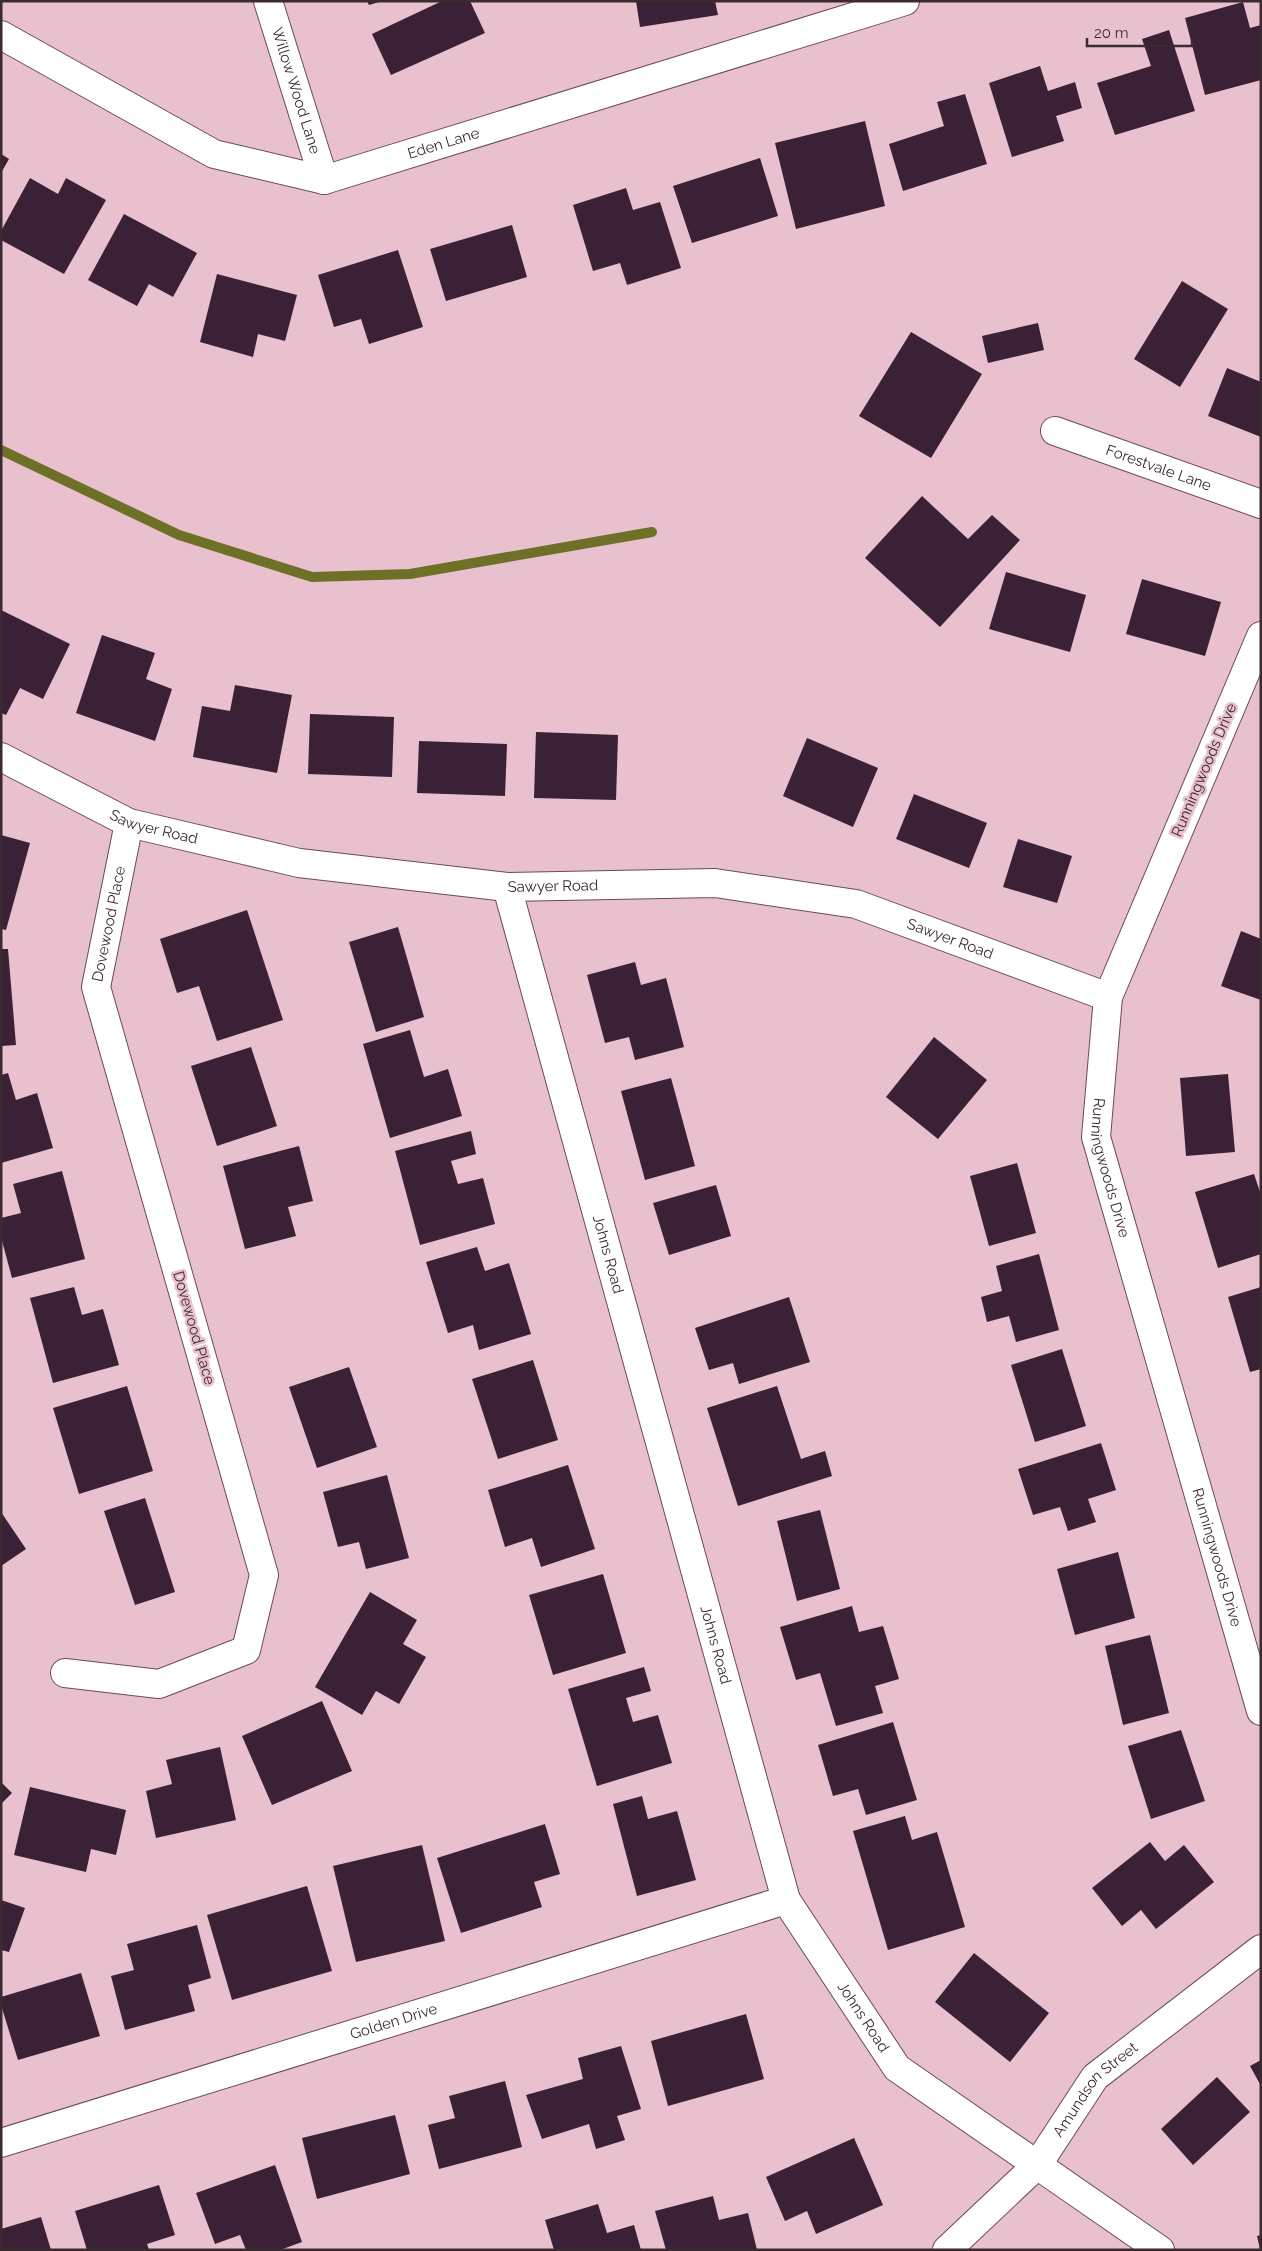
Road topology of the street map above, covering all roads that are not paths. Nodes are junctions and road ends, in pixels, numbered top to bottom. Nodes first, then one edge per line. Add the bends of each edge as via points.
1 (268, 1) edge
2 (905, 1) edge
3 (832, 11) edge
4 (1, 35) edge
5 (324, 180) junction
6 (1056, 431) dead end
7 (1261, 504) edge
8 (1261, 636) edge
9 (1, 757) edge
10 (129, 823) junction
11 (507, 886) junction
12 (1108, 997) junction
13 (65, 1673) dead end
14 (1261, 1711) edge
15 (786, 1900) junction
16 (1261, 1948) edge
17 (1, 2142) edge
18 (1038, 2164) junction
19 (947, 2250) edge
20 (1160, 2250) edge

1 - 5 street, Willow Wood Lane
2 - 3 street, Eden Lane
3 - 5 street, Eden Lane
4 - 5 street via 214,154
6 - 7 street, Forestvale Lane
8 - 12 street, Runningwoods Drive
9 - 10 street, Sawyer Road
10 - 11 street, Sawyer Road via 299,863
10 - 13 street, Dovewood Place via 96,987 264,1575 246,1650 159,1684
11 - 12 street, Sawyer Road via 715,882 856,904
11 - 15 street, Johns Road
12 - 14 street, Runningwoods Drive via 1096,1136
15 - 17 street, Golden Drive
15 - 18 street, Johns Road via 897,2068
16 - 18 street, Amundson Street via 1095,2076
18 - 19 street, Amundson Street
18 - 20 street, Johns Road

